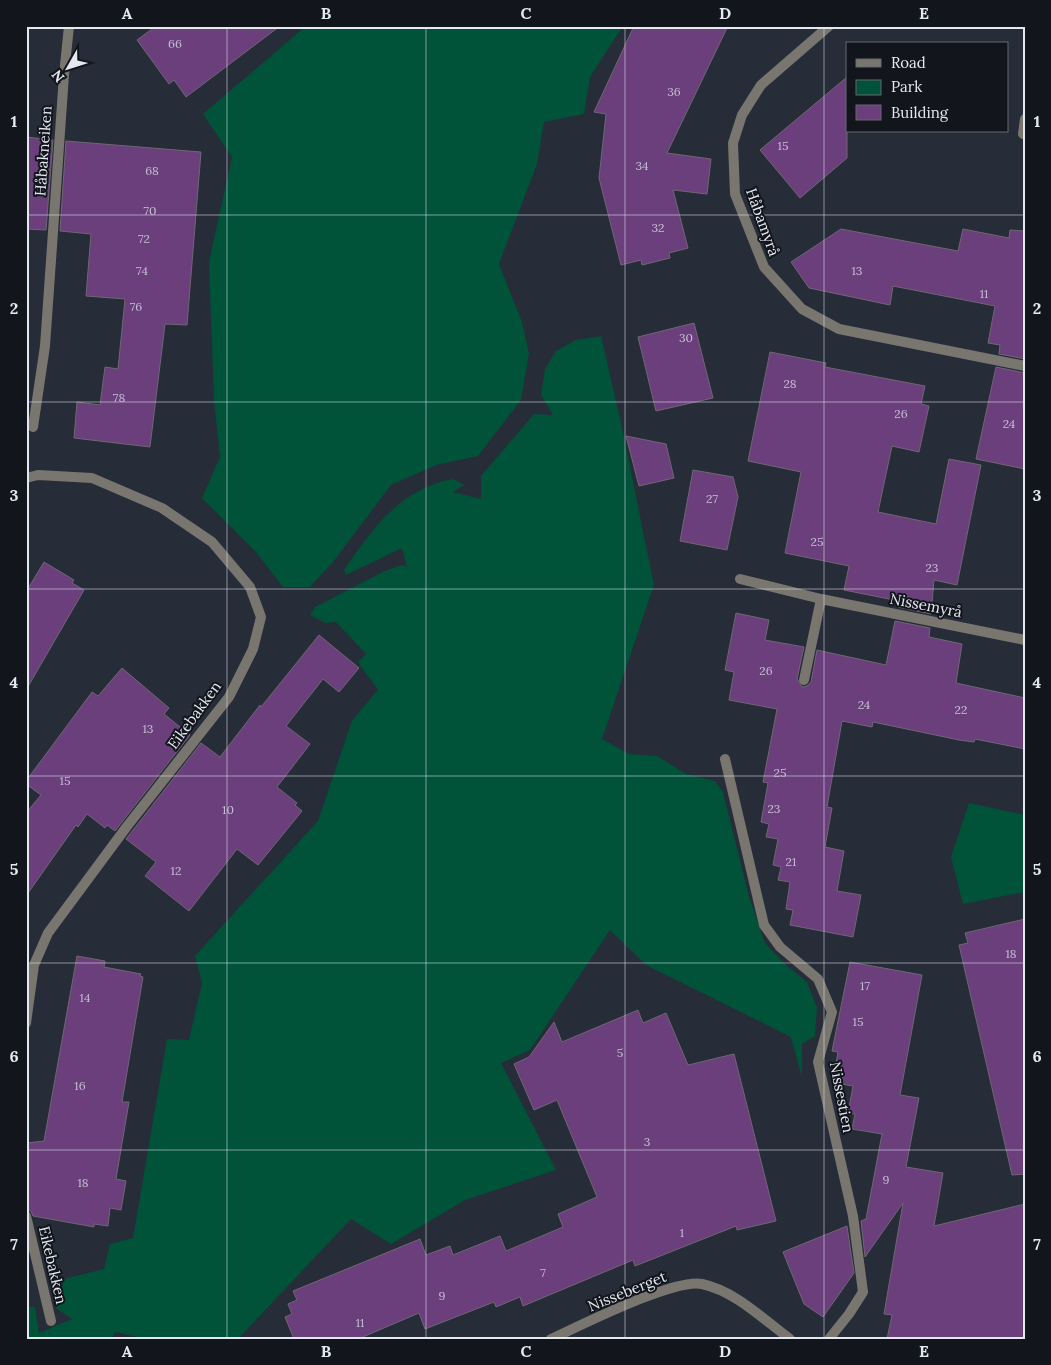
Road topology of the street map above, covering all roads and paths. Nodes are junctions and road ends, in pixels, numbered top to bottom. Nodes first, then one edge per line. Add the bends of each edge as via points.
1 (69, 26) edge
2 (829, 26) edge
3 (1025, 120) edge
4 (1023, 134) dead end
5 (1025, 366) edge
6 (33, 426) dead end
7 (26, 478) edge
8 (740, 579) dead end
9 (821, 599) junction
10 (1025, 640) edge
11 (804, 680) dead end
12 (725, 759) dead end
13 (26, 1023) edge
14 (26, 1216) edge
15 (51, 1321) dead end
16 (551, 1339) edge
17 (790, 1339) edge
18 (829, 1339) edge

1 - 6 street, Håbakneiken via 45,346
2 - 5 street, Håbamyrå via 761,85 742,115 733,143 735,194 764,267 802,310 840,329
3 - 4 street
7 - 13 street, Eikebakken via 38,475 92,478 162,508 212,542 250,587 260,617 253,649 229,697 48,933 34,965
8 - 9 street, Nissemyrå
9 - 10 street, Nissemyrå
9 - 11 street
12 - 18 street, Nissestien via 764,925 780,947 818,980 832,1012 818,1062 853,1216 862,1292
14 - 15 street, Eikebakken
16 - 17 street, Nisseberget via 670,1288 701,1283 737,1299

